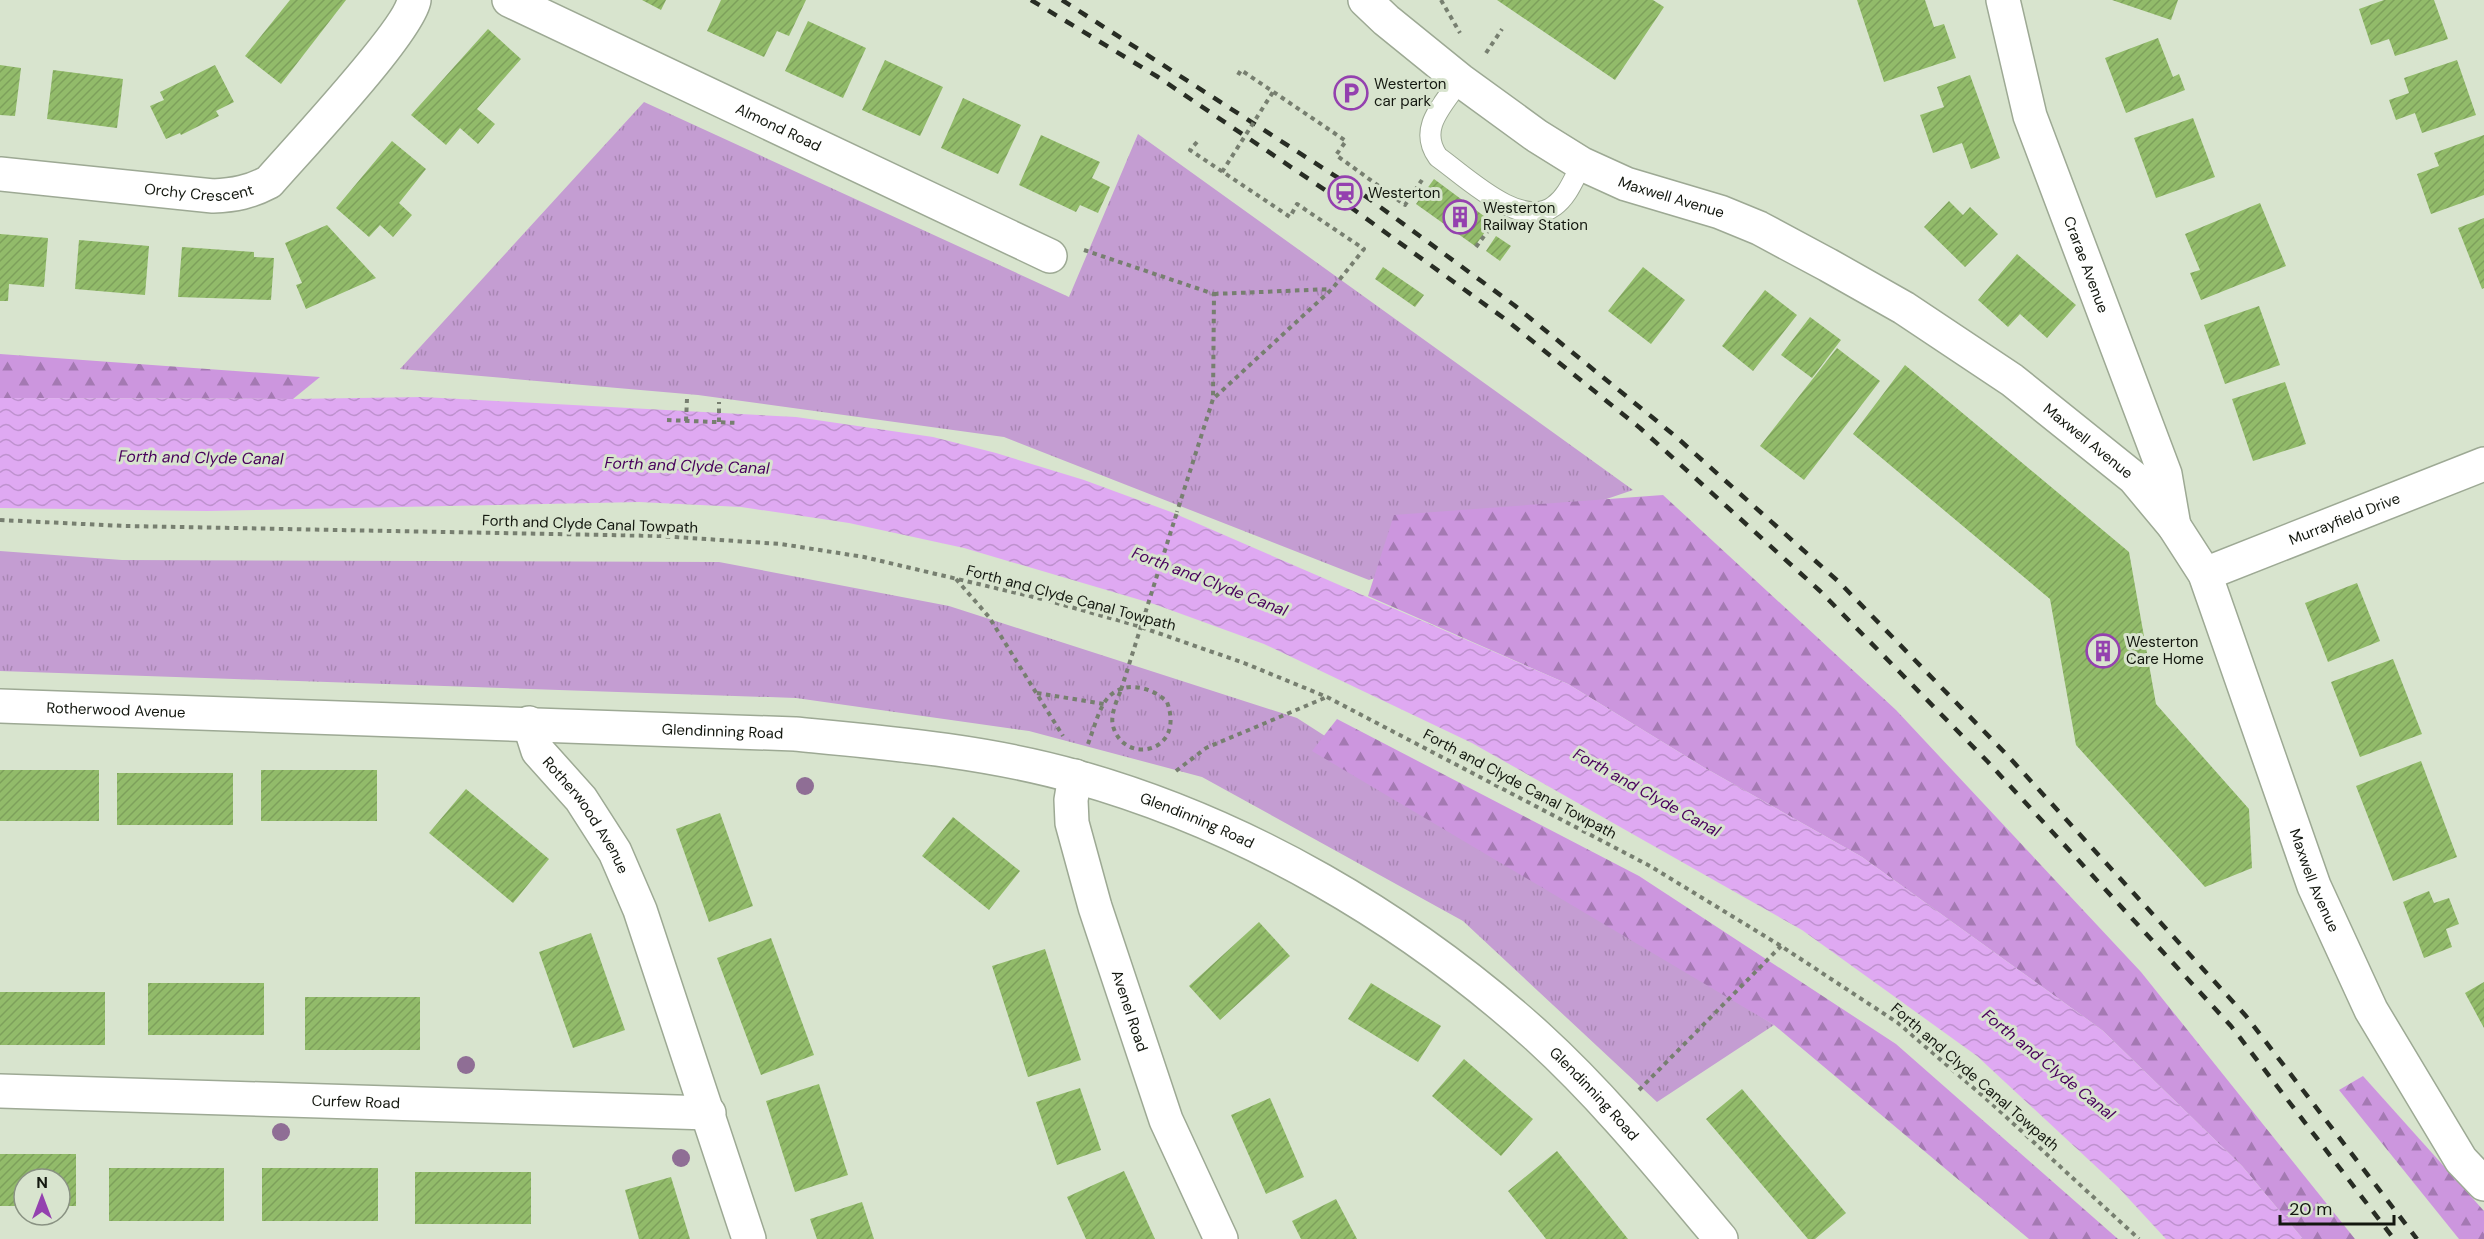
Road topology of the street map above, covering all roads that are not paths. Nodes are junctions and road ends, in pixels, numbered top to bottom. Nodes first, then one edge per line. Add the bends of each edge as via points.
1 (414, 0) edge
2 (509, 0) edge
3 (1365, 0) edge
4 (2003, 0) edge
5 (1460, 80) junction
6 (1582, 164) junction
7 (0, 174) edge
8 (1050, 256) road end
9 (2484, 464) edge
10 (2174, 526) junction
11 (2205, 574) junction
12 (0, 706) edge
13 (529, 723) junction
14 (1075, 776) junction
15 (0, 1091) edge
16 (709, 1113) junction
17 (2484, 1184) edge
18 (750, 1239) edge
19 (1221, 1239) edge
20 (1721, 1239) edge

1 - 7 street, Orchy Crescent via 413,9 399,29 341,99 269,182 256,189 238,195 213,196
2 - 8 street, Almond Road
3 - 5 street, Maxwell Avenue
4 - 10 street, Crarae Avenue via 2030,116 2165,474
5 - 6 street, Maxwell Avenue
5 - 6 lane via 1430,124 1429,139 1438,157 1506,206 1522,213 1553,208
6 - 10 street, Maxwell Avenue via 1626,184 1760,228 1904,308 2012,380 2134,478
9 - 11 street, Murrayfield Drive
10 - 11 street, Maxwell Avenue
11 - 17 street, Maxwell Avenue via 2314,886 2371,1010 2461,1160
12 - 13 street, Rotherwood Avenue
13 - 14 street, Glendinning Road via 795,734 900,744
13 - 16 street, Rotherwood Avenue via 538,751 581,799 615,852 640,910
14 - 19 street, Avenel Road via 1072,823 1095,907 1166,1120
14 - 20 street, Glendinning Road via 1143,798 1240,838 1357,900 1453,968 1537,1036 1616,1114
15 - 16 street, Curfew Road
16 - 18 street, Rotherwood Avenue

